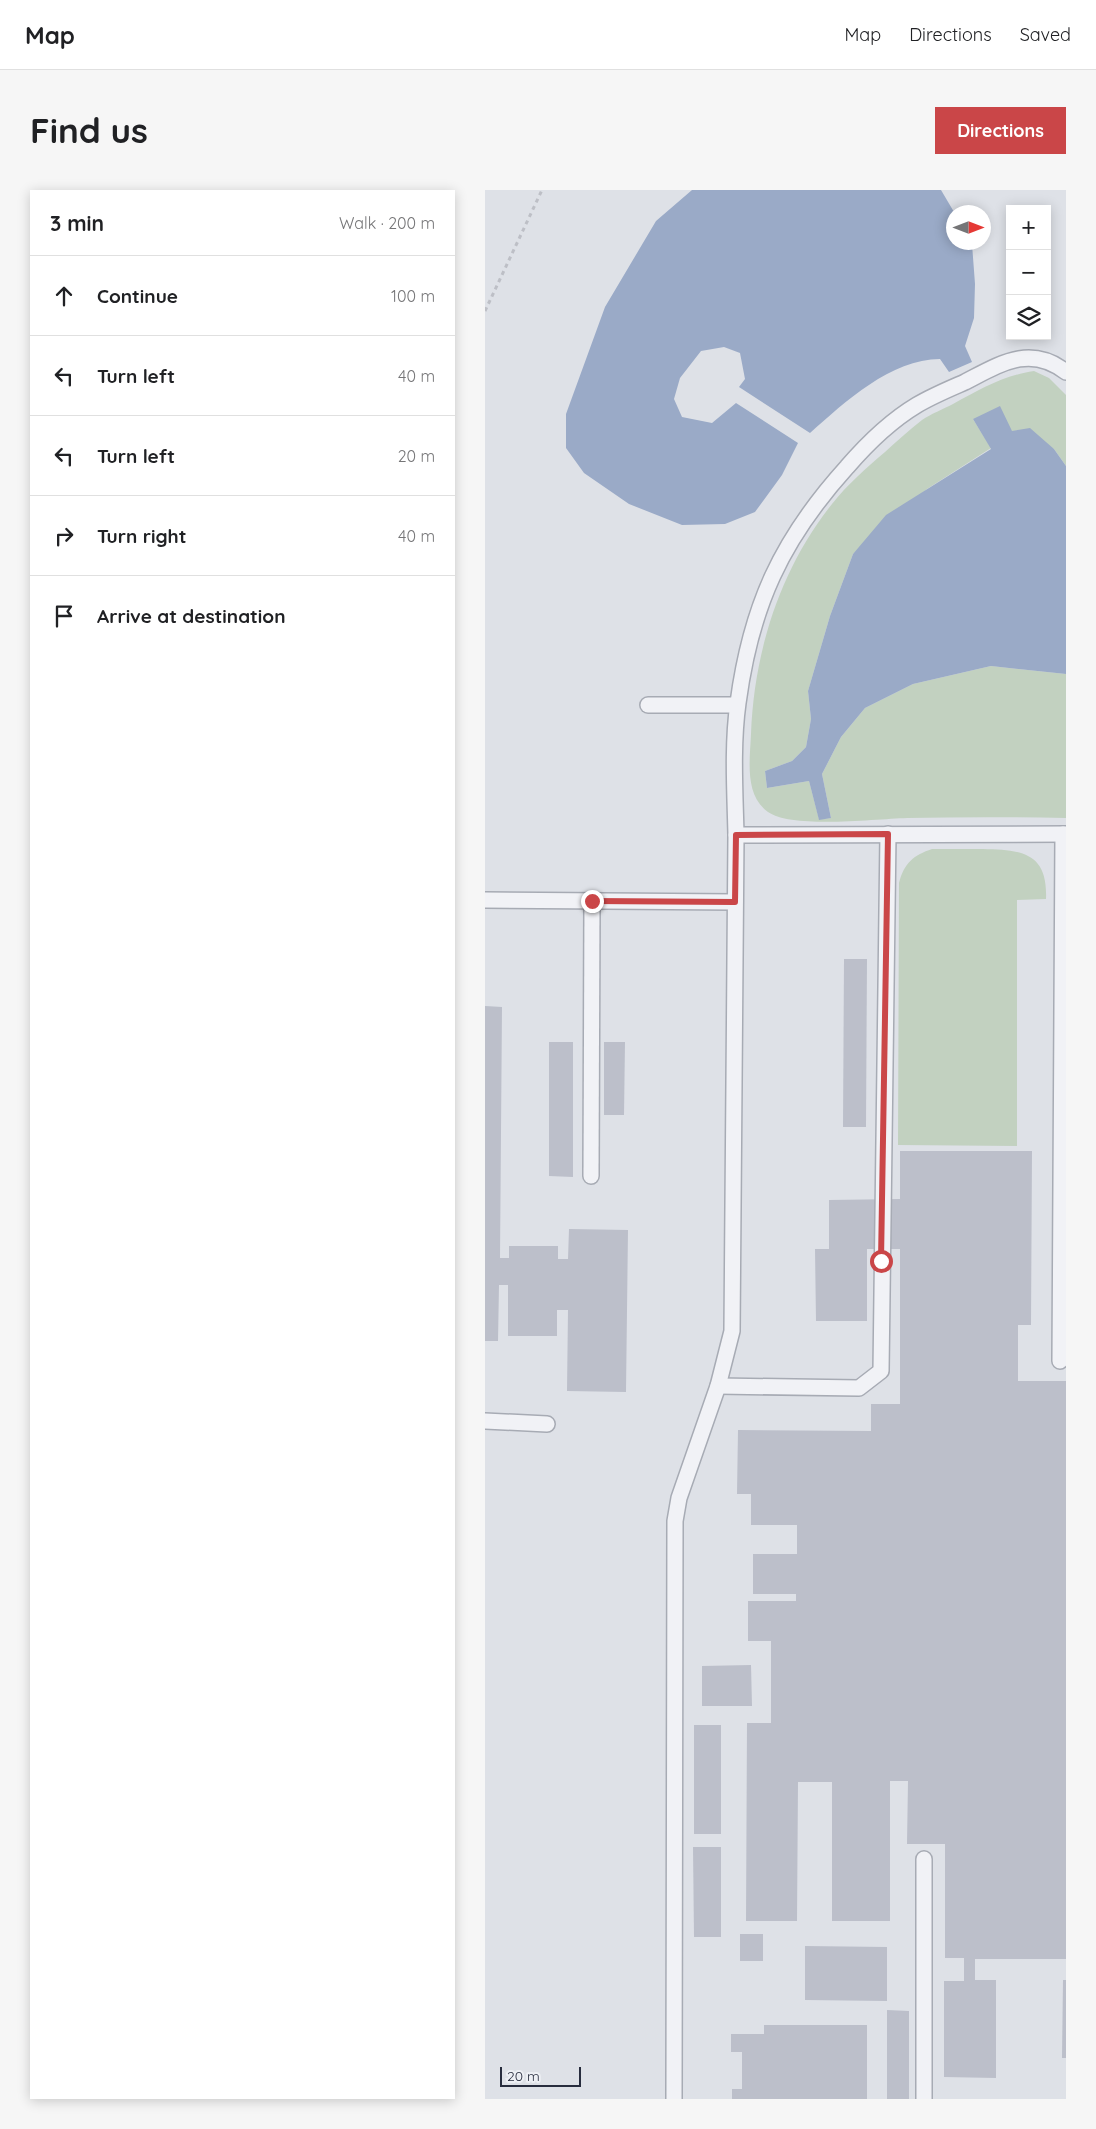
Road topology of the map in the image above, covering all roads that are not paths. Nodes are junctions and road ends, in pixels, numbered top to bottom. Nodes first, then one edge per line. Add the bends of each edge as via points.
1 (1066, 372) edge
2 (737, 704) junction
3 (648, 705) dead end
4 (888, 834) junction
5 (1065, 834) edge
6 (736, 835) junction
7 (485, 900) edge
8 (592, 901) junction
9 (735, 902) junction
10 (1064, 1162) edge
11 (591, 1176) dead end
12 (1060, 1361) dead end
13 (718, 1386) junction
14 (485, 1421) edge
15 (547, 1424) dead end
16 (924, 1859) dead end
17 (674, 2099) edge
18 (924, 2099) edge

1 - 2 lane via 1035,357 1006,362 917,405 866,445 818,499 784,550 758,608 747,646
2 - 3 lane
2 - 6 lane
4 - 5 lane
4 - 6 lane
4 - 13 lane via 881,1371 859,1388
5 - 10 lane
6 - 9 lane
7 - 8 lane
8 - 9 lane
8 - 11 lane
9 - 13 lane via 732,1332
10 - 12 lane
13 - 17 lane via 679,1498 675,1521
14 - 15 lane
16 - 18 lane

